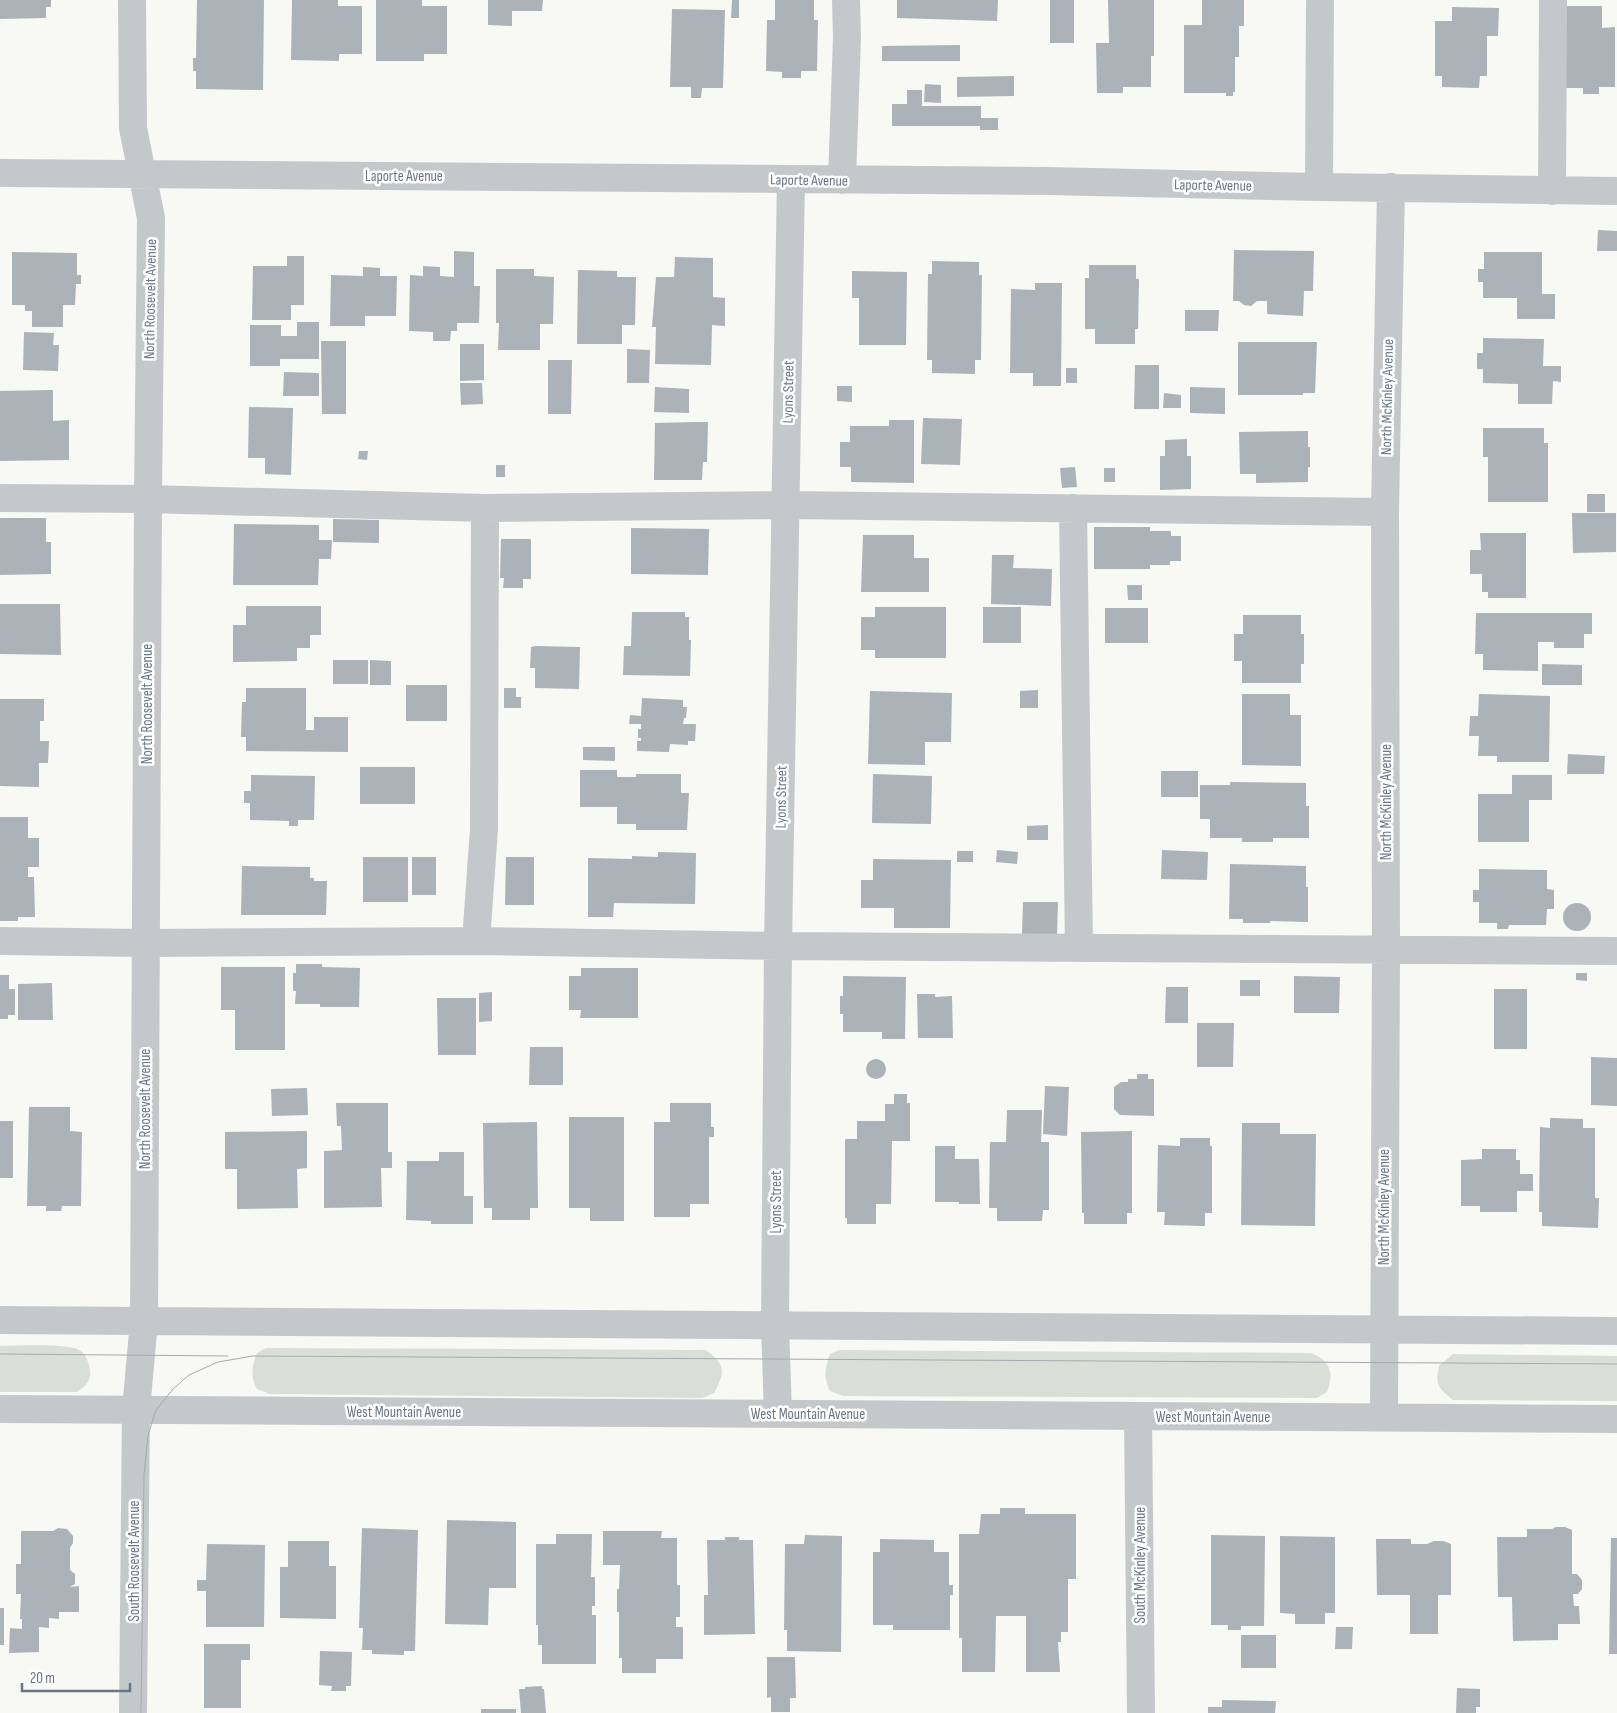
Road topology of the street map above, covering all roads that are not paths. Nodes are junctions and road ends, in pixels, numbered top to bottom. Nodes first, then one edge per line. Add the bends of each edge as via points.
1 (132, 0) edge
2 (846, 0) edge
3 (1320, 0) edge
4 (1553, 0) edge
5 (0, 173) edge
6 (143, 174) junction
7 (791, 179) junction
8 (842, 180) junction
9 (1319, 187) junction
10 (1391, 187) junction
11 (1552, 191) junction
12 (1617, 191) edge
13 (0, 498) edge
14 (148, 499) junction
15 (786, 505) junction
16 (485, 508) junction
17 (1073, 508) junction
18 (1385, 512) junction
19 (0, 941) edge
20 (476, 941) junction
21 (145, 942) junction
22 (778, 946) junction
23 (1079, 948) junction
24 (1386, 950) junction
25 (1617, 951) edge
26 (0, 1320) edge
27 (144, 1321) junction
28 (775, 1325) junction
29 (1383, 1330) junction
30 (1617, 1331) edge
31 (0, 1409) edge
32 (136, 1410) junction
33 (778, 1414) junction
34 (1138, 1416) junction
35 (1384, 1417) junction
36 (1617, 1419) edge
37 (133, 1713) edge
38 (1141, 1713) edge

1 - 6 street, North Roosevelt Avenue via 132,128
2 - 8 street
3 - 9 street
4 - 11 street
5 - 6 street, Laporte Avenue
6 - 7 street, Laporte Avenue
6 - 14 street, North Roosevelt Avenue via 151,218
7 - 8 street, Laporte Avenue
7 - 15 street, Lyons Street
8 - 9 street, Laporte Avenue
9 - 10 street, Laporte Avenue
10 - 11 street, Laporte Avenue
10 - 18 street, North McKinley Avenue
11 - 12 street, Laporte Avenue
13 - 14 street
14 - 16 street
14 - 21 street, North Roosevelt Avenue
15 - 16 street
15 - 17 street
15 - 22 street, Lyons Street
16 - 20 street via 484,829
17 - 18 street
17 - 23 street
18 - 24 street, North McKinley Avenue
19 - 21 street
20 - 21 street
20 - 22 street
21 - 27 street, North Roosevelt Avenue
22 - 23 street
22 - 28 street, Lyons Street
23 - 24 street
24 - 25 street
24 - 29 street, North McKinley Avenue
26 - 27 street
27 - 28 street
27 - 32 street, North Roosevelt Avenue
28 - 29 street
28 - 33 street, Lyons Street
29 - 30 street
29 - 35 street, North McKinley Avenue
31 - 32 street, West Mountain Avenue
32 - 33 street, West Mountain Avenue
32 - 37 street, South Roosevelt Avenue
33 - 34 street, West Mountain Avenue
34 - 35 street, West Mountain Avenue
34 - 38 street, South McKinley Avenue
35 - 36 street, West Mountain Avenue

